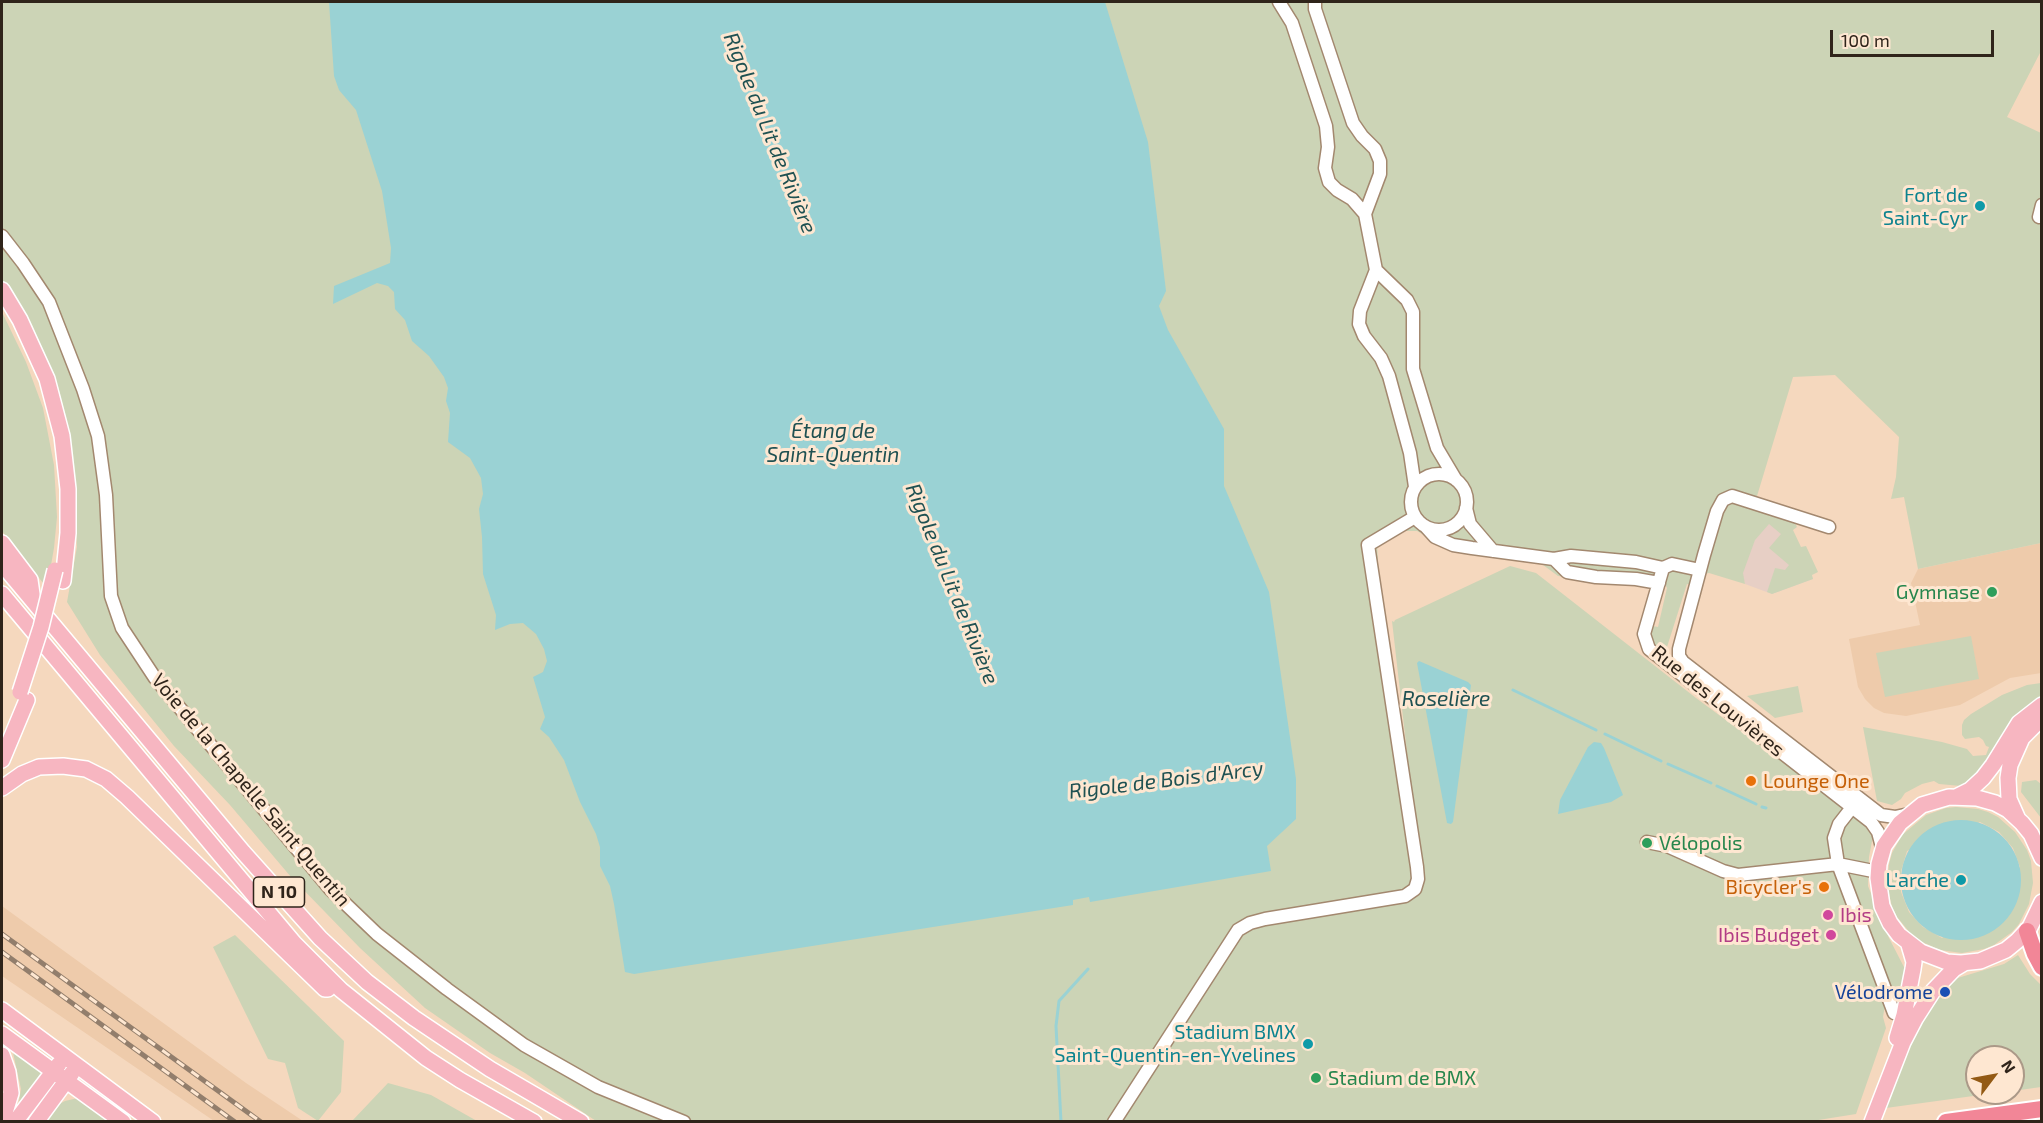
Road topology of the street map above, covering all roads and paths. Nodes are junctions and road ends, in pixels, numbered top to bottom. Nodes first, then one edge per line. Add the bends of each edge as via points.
1 (1279, 2) edge
2 (1316, 2) edge
3 (1365, 214) junction
4 (2, 237) edge
5 (1376, 270) junction
6 (2, 290) edge
7 (2, 306) edge
8 (1456, 480) junction
9 (1415, 487) junction
10 (1466, 508) junction
11 (1415, 517) junction
12 (1425, 526) junction
13 (1829, 527) dead end
14 (2, 543) edge
15 (1493, 552) junction
16 (1554, 559) junction
17 (1598, 559) junction
18 (2, 564) edge
19 (1664, 568) junction
20 (1700, 570) junction
21 (59, 575) junction
22 (1596, 577) junction
23 (1659, 583) junction
24 (2, 594) edge
25 (33, 602) junction
26 (23, 696) junction
27 (2042, 705) edge
28 (2042, 718) edge
29 (2, 739) edge
30 (2, 760) edge
31 (2, 788) edge
32 (1958, 796) junction
33 (1856, 802) junction
34 (1909, 814) junction
35 (2019, 819) junction
36 (1647, 842) dead end
37 (1883, 851) junction
38 (2042, 858) edge
39 (1838, 864) junction
40 (1878, 872) junction
41 (2042, 902) edge
42 (2027, 931) junction
43 (1909, 945) junction
44 (1964, 963) junction
45 (2042, 967) edge
46 (341, 990) junction
47 (2, 1010) edge
48 (1894, 1013) dead end
49 (2, 1034) edge
50 (2, 1055) edge
51 (77, 1065) junction
52 (54, 1070) junction
53 (67, 1080) junction
54 (1879, 1089) junction
55 (2042, 1109) edge
56 (2, 1122) edge
57 (15, 1122) edge
58 (36, 1122) edge
59 (123, 1122) edge
60 (153, 1122) edge
61 (534, 1122) edge
62 (581, 1122) edge
63 (684, 1122) edge
64 (1114, 1122) edge
65 (1862, 1122) edge
66 (1872, 1122) edge
67 (1946, 1122) edge

1 - 3 street via 1293,22 1326,126 1325,168 1329,182
2 - 3 street via 1315,9 1353,123 1380,160 1380,174
3 - 5 street
4 - 63 street, Voie de la Chapelle Saint Quentin via 49,302 83,389 98,436 106,495 111,596 122,628 155,678 330,889 377,934 524,1044 598,1088
5 - 8 street via 1407,300 1413,312 1413,369 1437,448
5 - 9 street via 1359,324 1389,375
6 - 21 main road via 46,379 62,435 68,533
7 - 21 main road via 37,380 52,436 59,485
8 - 9 street via 1438,474 1421,480
8 - 10 street via 1465,492
9 - 11 street via 1411,502
10 - 12 street via 1458,523 1450,528 1433,530
10 - 15 street via 1470,524
11 - 12 street
11 - 64 street via 1368,545 1417,867 1415,889 1405,896 1250,922 1238,930
12 - 15 street via 1435,537 1453,545
13 - 20 street, Rue des Louvières via 1732,496 1723,500 1717,511
14 - 25 main road via 30,580
15 - 16 street
16 - 17 street
16 - 22 street via 1567,572
17 - 19 street
17 - 22 street via 1589,566
18 - 25 main road, N 10
19 - 20 street via 1672,564
19 - 23 street, Rue des Louvières
20 - 33 street, Rue des Louvières via 1679,650 1683,662
21 - 26 main road, bridge
22 - 23 street
23 - 33 street, Rue des Louvières via 1644,634 1649,649
24 - 46 main road, N 10 via 294,943
25 - 62 main road, N 10 via 320,938 367,982 414,1018 490,1069
26 - 29 main road
26 - 30 main road
27 - 32 main road via 2019,723 1983,778
28 - 35 main road via 2022,738 2010,765 2009,799
31 - 46 main road via 39,767 86,769 106,779 325,989
32 - 34 main road via 1931,802
32 - 35 main road via 1991,802
33 - 34 street, Rue des Louvières via 1885,816
33 - 37 street, Rue des Louvières via 1874,826
33 - 39 street via 1839,824 1834,838
34 - 37 main road via 1894,830
35 - 38 main road
36 - 39 street via 1667,846 1738,875
37 - 40 main road
39 - 40 street
39 - 48 street
40 - 43 main road via 1886,915
41 - 42 main road
42 - 44 main road via 1998,955
42 - 45 highway
43 - 44 main road via 1938,960
43 - 54 main road via 1914,962 1904,1015
44 - 54 main road via 1933,991
46 - 61 main road, N 10 via 426,1058
47 - 51 main road
49 - 52 main road
50 - 56 main road via 10,1093
51 - 52 main road via 60,1064
51 - 53 main road
51 - 60 main road
52 - 53 main road
52 - 57 main road
53 - 58 main road
53 - 59 main road
54 - 65 main road
54 - 66 main road
55 - 67 highway

